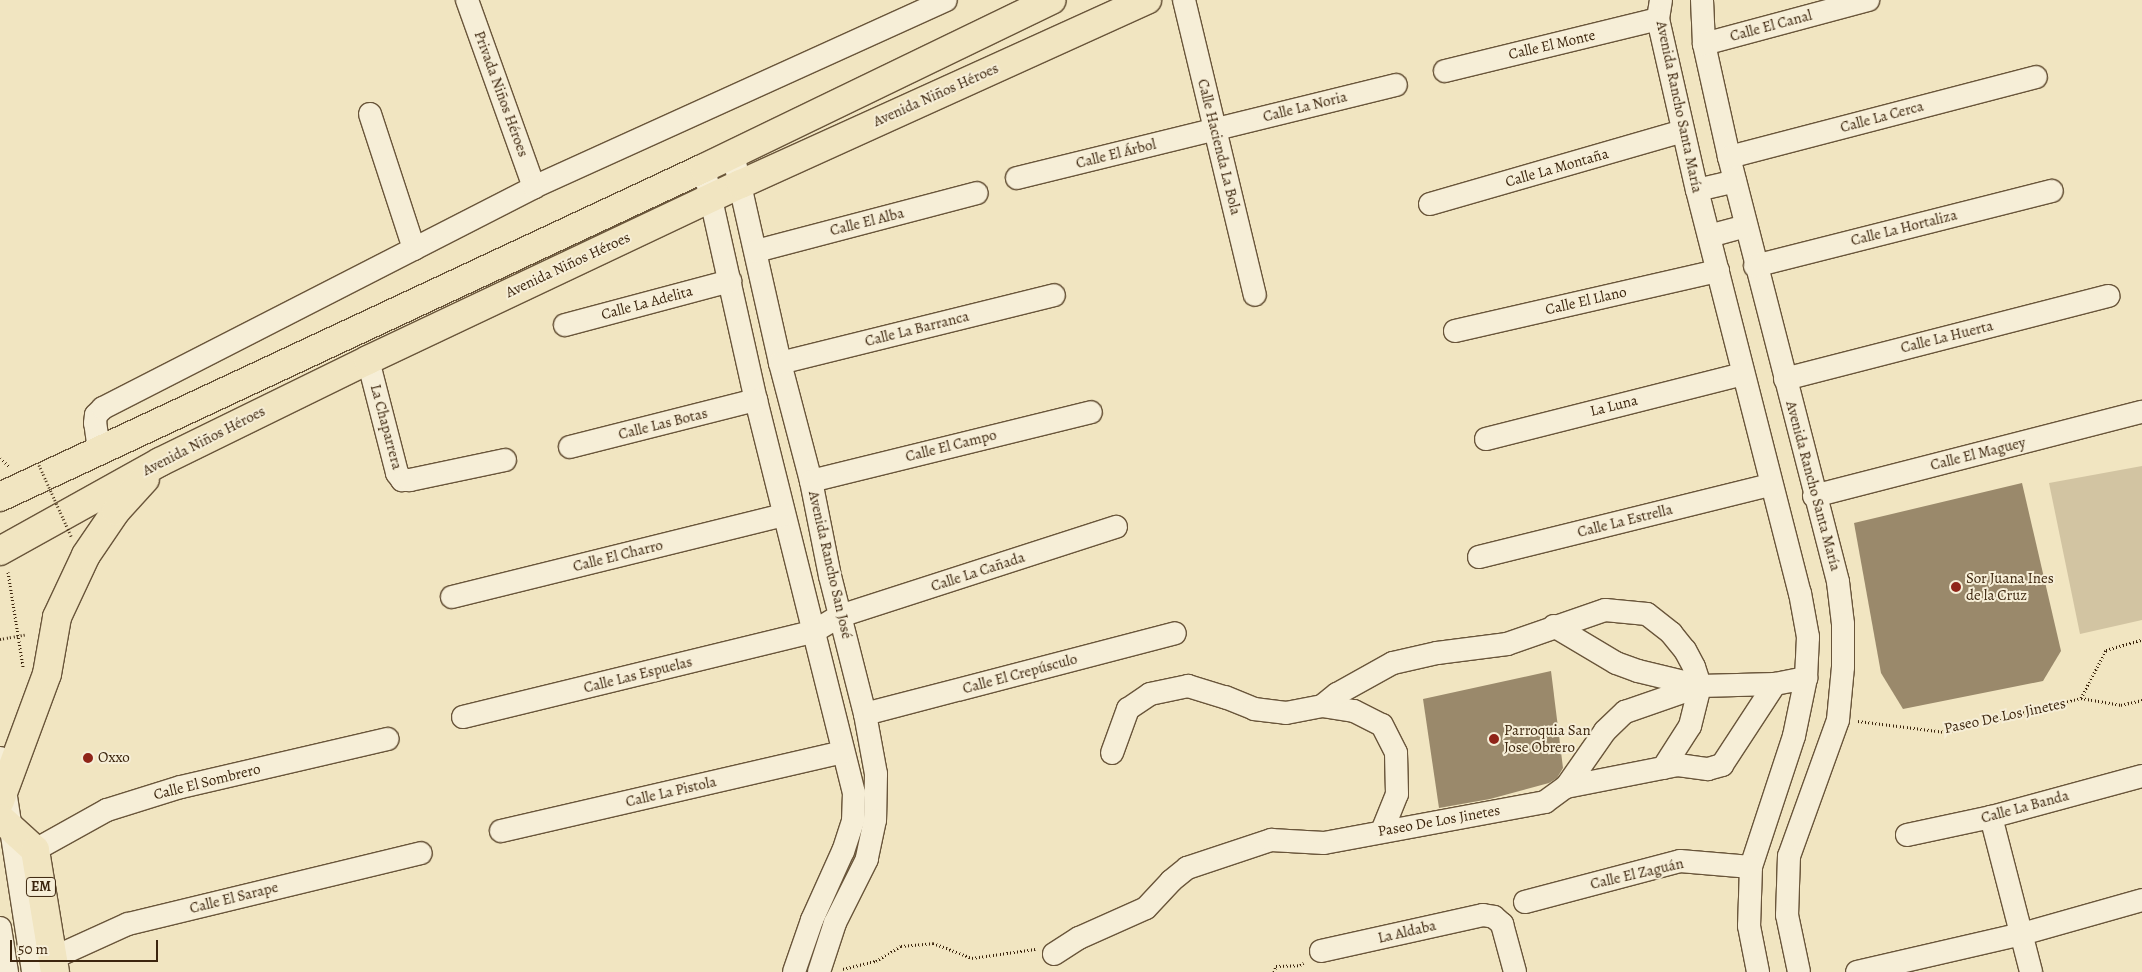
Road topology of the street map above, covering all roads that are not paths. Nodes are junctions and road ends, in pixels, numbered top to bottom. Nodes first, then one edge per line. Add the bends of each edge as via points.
1 (467, 0) edge
2 (946, 0) edge
3 (1052, 0) edge
4 (1147, 0) edge
5 (1184, 0) edge
6 (1702, 0) edge
7 (1868, 0) edge
8 (1660, 10) edge
9 (1704, 44) junction
10 (1445, 71) dead end
11 (2036, 77) dead end
12 (1396, 85) dead end
13 (370, 114) dead end
14 (1215, 130) junction
15 (1683, 131) junction
16 (733, 154) junction
17 (1728, 157) junction
18 (704, 168) junction
19 (1017, 178) dead end
20 (1735, 181) junction
21 (741, 184) junction
22 (534, 187) junction
23 (1697, 190) junction
24 (2052, 191) dead end
25 (977, 193) dead end
26 (712, 198) junction
27 (1430, 204) dead end
28 (1746, 226) junction
29 (1708, 236) junction
30 (414, 249) junction
31 (756, 251) junction
32 (1755, 266) junction
33 (1718, 271) junction
34 (730, 281) junction
35 (1054, 295) dead end
36 (1255, 295) dead end
37 (2109, 296) dead end
38 (565, 325) dead end
39 (1455, 331) dead end
40 (368, 360) junction
41 (780, 363) junction
42 (1743, 374) junction
43 (1785, 379) junction
44 (756, 400) junction
45 (1091, 412) dead end
46 (2142, 412) edge
47 (1486, 439) dead end
48 (570, 447) dead end
49 (99, 450) junction
50 (505, 460) dead end
51 (160, 462) junction
52 (811, 481) junction
53 (1772, 485) junction
54 (1814, 496) junction
55 (0, 497) edge
56 (784, 515) junction
57 (1116, 527) dead end
58 (1479, 557) dead end
59 (3, 558) edge
60 (452, 597) dead end
61 (840, 616) junction
62 (1554, 626) junction
63 (813, 632) junction
64 (1175, 633) dead end
65 (1806, 678) junction
66 (1775, 684) junction
67 (1700, 686) junction
68 (1322, 706) junction
69 (865, 714) junction
70 (463, 717) dead end
71 (388, 739) dead end
72 (842, 752) junction
73 (1112, 754) dead end
74 (0, 758) edge
75 (1663, 768) junction
76 (2142, 776) edge
77 (1566, 787) junction
78 (0, 801) edge
79 (1991, 817) junction
80 (0, 818) edge
81 (501, 831) dead end
82 (1382, 831) junction
83 (1907, 834) dead end
84 (35, 850) junction
85 (421, 854) dead end
86 (1751, 867) junction
87 (2142, 900) edge
88 (1525, 902) dead end
89 (0, 928) edge
90 (2022, 934) junction
91 (1321, 951) road end
92 (1054, 954) road end
93 (47, 967) edge
94 (1751, 970) edge
95 (819, 971) edge
96 (7, 972) edge
97 (794, 972) edge
98 (1515, 972) edge
99 (1799, 972) edge
100 (1856, 972) edge
101 (2031, 972) edge

1 - 22 street, Privada Niños Héroes
2 - 22 street
3 - 16 main road, Avenida Niños Héroes
4 - 21 main road, Avenida Niños Héroes
5 - 14 street, Calle Hacienda La Bola
6 - 9 street, Avenida Rancho Santa María
7 - 9 street, Calle El Canal
8 - 10 street, Calle El Monte
8 - 15 street, Avenida Rancho Santa María
9 - 17 street, Avenida Rancho Santa María
11 - 17 street, Calle La Cerca
12 - 14 street, Calle La Noria
13 - 30 street
14 - 19 street, Calle El Árbol
14 - 36 street, Calle Hacienda La Bola
15 - 23 street, Avenida Rancho Santa María
15 - 27 street, Calle La Montaña
16 - 18 main road, Avenida Niños Héroes
16 - 21 street, Avenida Rancho San José
17 - 20 street, Avenida Rancho Santa María
18 - 26 street
18 - 49 main road, Avenida Niños Héroes
20 - 23 street
20 - 28 street, Avenida Rancho Santa María
21 - 26 main road, Avenida Niños Héroes
21 - 31 street, Avenida Rancho San José
22 - 30 street
23 - 29 street, Avenida Rancho Santa María
24 - 32 street, Calle La Hortaliza
25 - 31 street, Calle El Alba
26 - 34 street
26 - 40 main road, Avenida Niños Héroes
28 - 29 street
28 - 32 street, Avenida Rancho Santa María
29 - 33 street, Avenida Rancho Santa María
30 - 49 street via 103,408 96,415 95,423
31 - 41 street, Avenida Rancho San José
32 - 43 street, Avenida Rancho Santa María
33 - 39 street, Calle El Llano
33 - 42 street, Avenida Rancho Santa María
34 - 38 street, Calle La Adelita
34 - 44 street
35 - 41 street, Calle La Barranca
37 - 43 street, Calle La Huerta
40 - 50 street, La Chaparrera via 397,473 402,480
40 - 51 main road, Avenida Niños Héroes
41 - 52 street, Avenida Rancho San José
42 - 47 street, La Luna
42 - 53 street, Avenida Rancho Santa María
43 - 54 street, Avenida Rancho Santa María
44 - 48 street, Calle Las Botas
44 - 56 street
45 - 52 street, Calle El Campo
46 - 54 street, Calle El Maguey
49 - 55 main road, Avenida Niños Héroes
51 - 59 main road, Avenida Niños Héroes
51 - 78 main road via 116,511 86,554 57,616 47,674
52 - 61 street, Avenida Rancho San José
53 - 58 street, Calle La Estrella
53 - 65 street, Avenida Rancho Santa María via 1808,637
54 - 99 street, Avenida Rancho Santa María via 1838,582 1843,624 1843,667 1838,720 1788,856 1787,915
56 - 60 street, Calle El Charro
56 - 63 street
57 - 61 street, Calle La Cañada
61 - 63 street, Calle La Cañada
61 - 69 street, Avenida Rancho San José
62 - 67 street via 1616,663
62 - 67 street via 1605,610 1647,614 1671,633 1685,650
62 - 68 street via 1507,644 1437,653 1393,663
63 - 70 street, Calle Las Espuelas
63 - 72 street
64 - 69 street, Calle El Crepúsculo
65 - 66 street
65 - 86 street, Avenida Rancho Santa María via 1794,736
66 - 67 street
66 - 75 street, Paseo De Los Jinetes via 1722,765 1708,769 1678,765
67 - 75 street via 1690,726
67 - 77 street via 1625,712 1604,730
68 - 73 street via 1286,713 1254,709 1188,686 1150,694 1128,709
68 - 82 street via 1354,711 1382,725 1396,753 1397,794
69 - 95 street, Avenida Rancho San José via 876,774 875,820 866,859 835,923
71 - 84 street, Calle El Sombrero via 171,790 107,810
72 - 81 street, Calle La Pistola
72 - 97 street via 854,793 853,821 844,851 812,920
74 - 93 street
75 - 77 street, Paseo De Los Jinetes
76 - 79 street, Calle La Banda
77 - 82 street, Paseo De Los Jinetes via 1545,802
79 - 83 street, Calle La Banda
79 - 90 street
80 - 84 main road
82 - 92 street, Paseo De Los Jinetes via 1324,843 1271,840 1187,868 1146,908 1079,938
84 - 93 main road, EM
85 - 93 street, Calle El Sarape via 128,924
86 - 88 street, Calle El Zaguán via 1680,861
86 - 94 street, Avenida Rancho Santa María
87 - 90 street
89 - 96 street
90 - 100 street
90 - 101 street
91 - 98 street, La Aldaba via 1483,915 1494,917 1502,924

